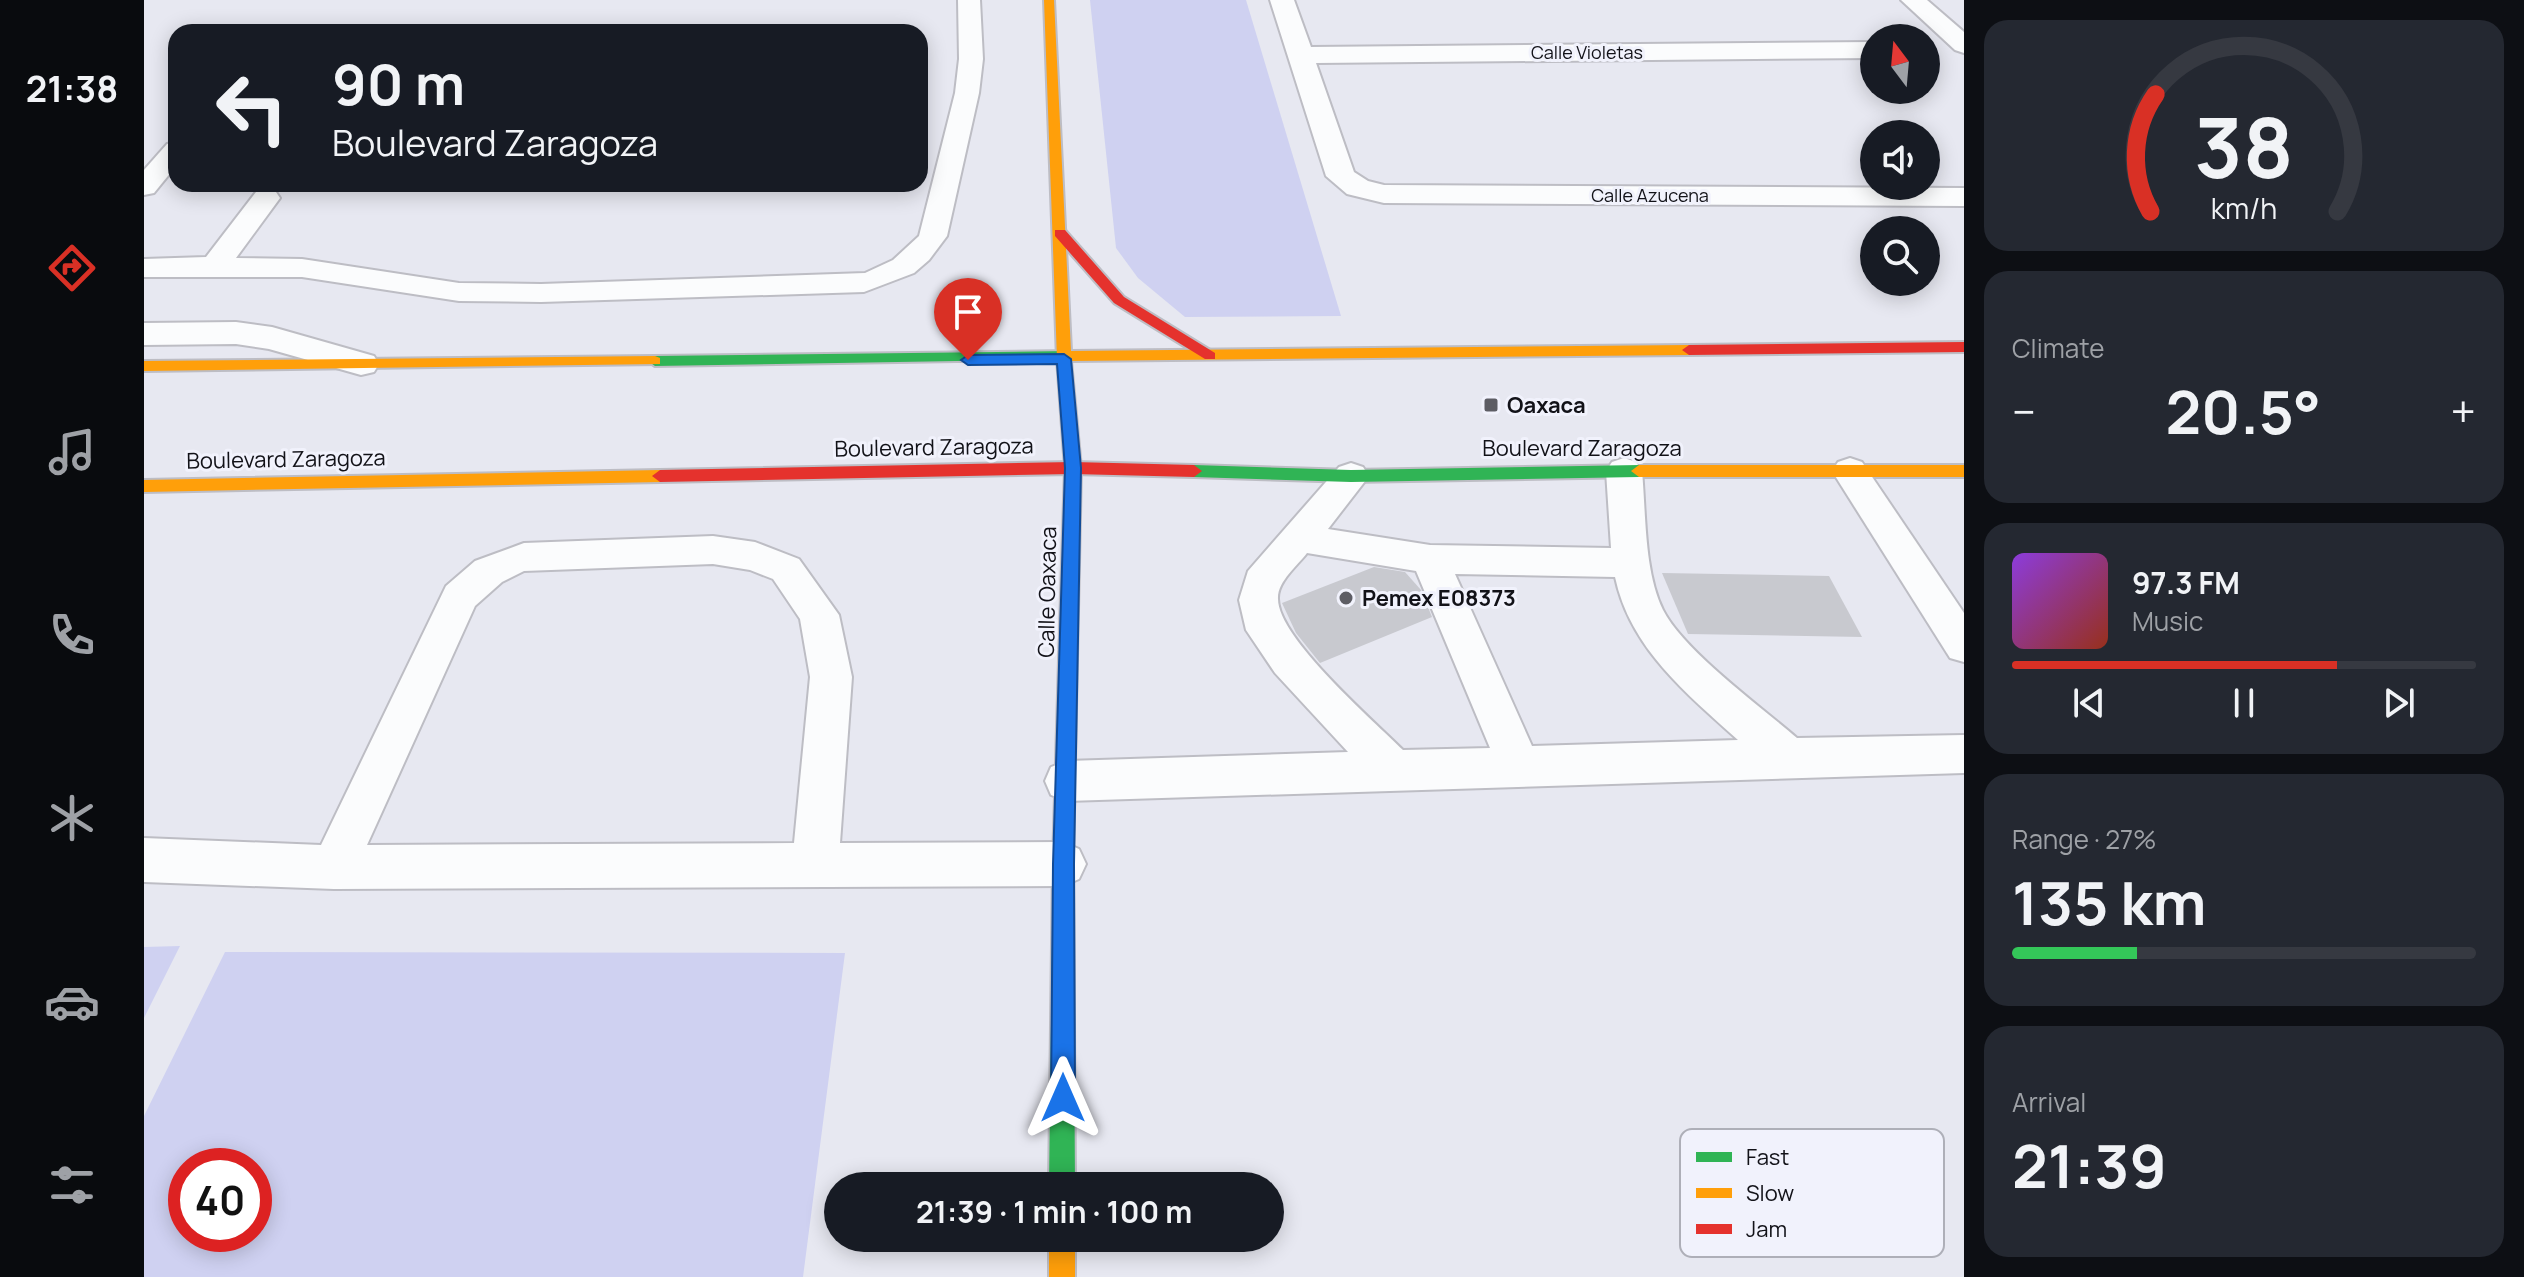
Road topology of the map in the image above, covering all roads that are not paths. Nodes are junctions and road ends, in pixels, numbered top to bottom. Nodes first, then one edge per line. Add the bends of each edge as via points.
1 (969, 0) edge
2 (1049, 0) edge
3 (1282, 0) edge
4 (1913, 0) edge
5 (1964, 47) edge
6 (1940, 49) edge
7 (1860, 50) edge
8 (1301, 55) junction
9 (168, 159) edge
10 (144, 187) edge
11 (1964, 197) edge
12 (266, 198) dead end
13 (1060, 233) junction
14 (215, 266) junction
15 (144, 268) edge
16 (144, 334) edge
17 (1964, 347) edge
18 (1210, 356) junction
19 (1064, 359) junction
20 (361, 364) junction
21 (144, 366) edge
22 (1073, 468) junction
23 (1624, 471) junction
24 (1850, 471) junction
25 (1964, 471) edge
26 (1351, 476) junction
27 (144, 486) edge
28 (1298, 538) junction
29 (1430, 559) junction
30 (1633, 563) junction
31 (1952, 607) edge
32 (1964, 646) edge
33 (1964, 754) edge
34 (1788, 757) junction
35 (1520, 768) junction
36 (1395, 772) junction
37 (1067, 781) junction
38 (144, 860) edge
39 (1063, 864) junction
40 (815, 865) junction
41 (334, 867) junction
42 (1062, 1172) edge
43 (1062, 1252) edge
44 (1062, 1277) edge

1 - 14 lane via 967,93 933,236 921,256 900,272 864,283 541,293 459,292 302,268
2 - 13 main road, Calle Oaxaca
3 - 8 street
4 - 5 street
5 - 6 street
7 - 8 street, Calle Violetas
8 - 11 street, Calle Azucena via 1341,176 1358,188 1384,194
9 - 10 lane
12 - 14 lane
13 - 18 main road via 1119,300
13 - 19 main road, Calle Oaxaca
14 - 15 lane
16 - 20 street via 236,333
17 - 18 main road
18 - 19 main road
19 - 20 main road
19 - 22 main road, Calle Oaxaca
20 - 21 main road
22 - 26 main road, Boulevard Zaragoza
22 - 27 main road, Boulevard Zaragoza
22 - 37 main road, Calle Oaxaca
23 - 24 main road, Boulevard Zaragoza
23 - 26 main road, Boulevard Zaragoza
23 - 30 lane
24 - 25 main road, Boulevard Zaragoza
24 - 31 lane
26 - 28 lane
28 - 29 lane
28 - 36 lane via 1262,582 1258,600 1266,630
29 - 30 lane
29 - 35 lane
30 - 34 lane via 1644,613 1669,649
31 - 32 lane
33 - 34 lane
34 - 35 lane
35 - 36 lane
36 - 37 lane
37 - 39 main road, Calle Oaxaca
38 - 41 lane
39 - 40 lane
39 - 42 main road, Calle Oaxaca
40 - 41 lane
40 - 41 lane via 831,677 819,615 786,569 755,556 713,550 524,557 480,575 460,597
43 - 44 main road

